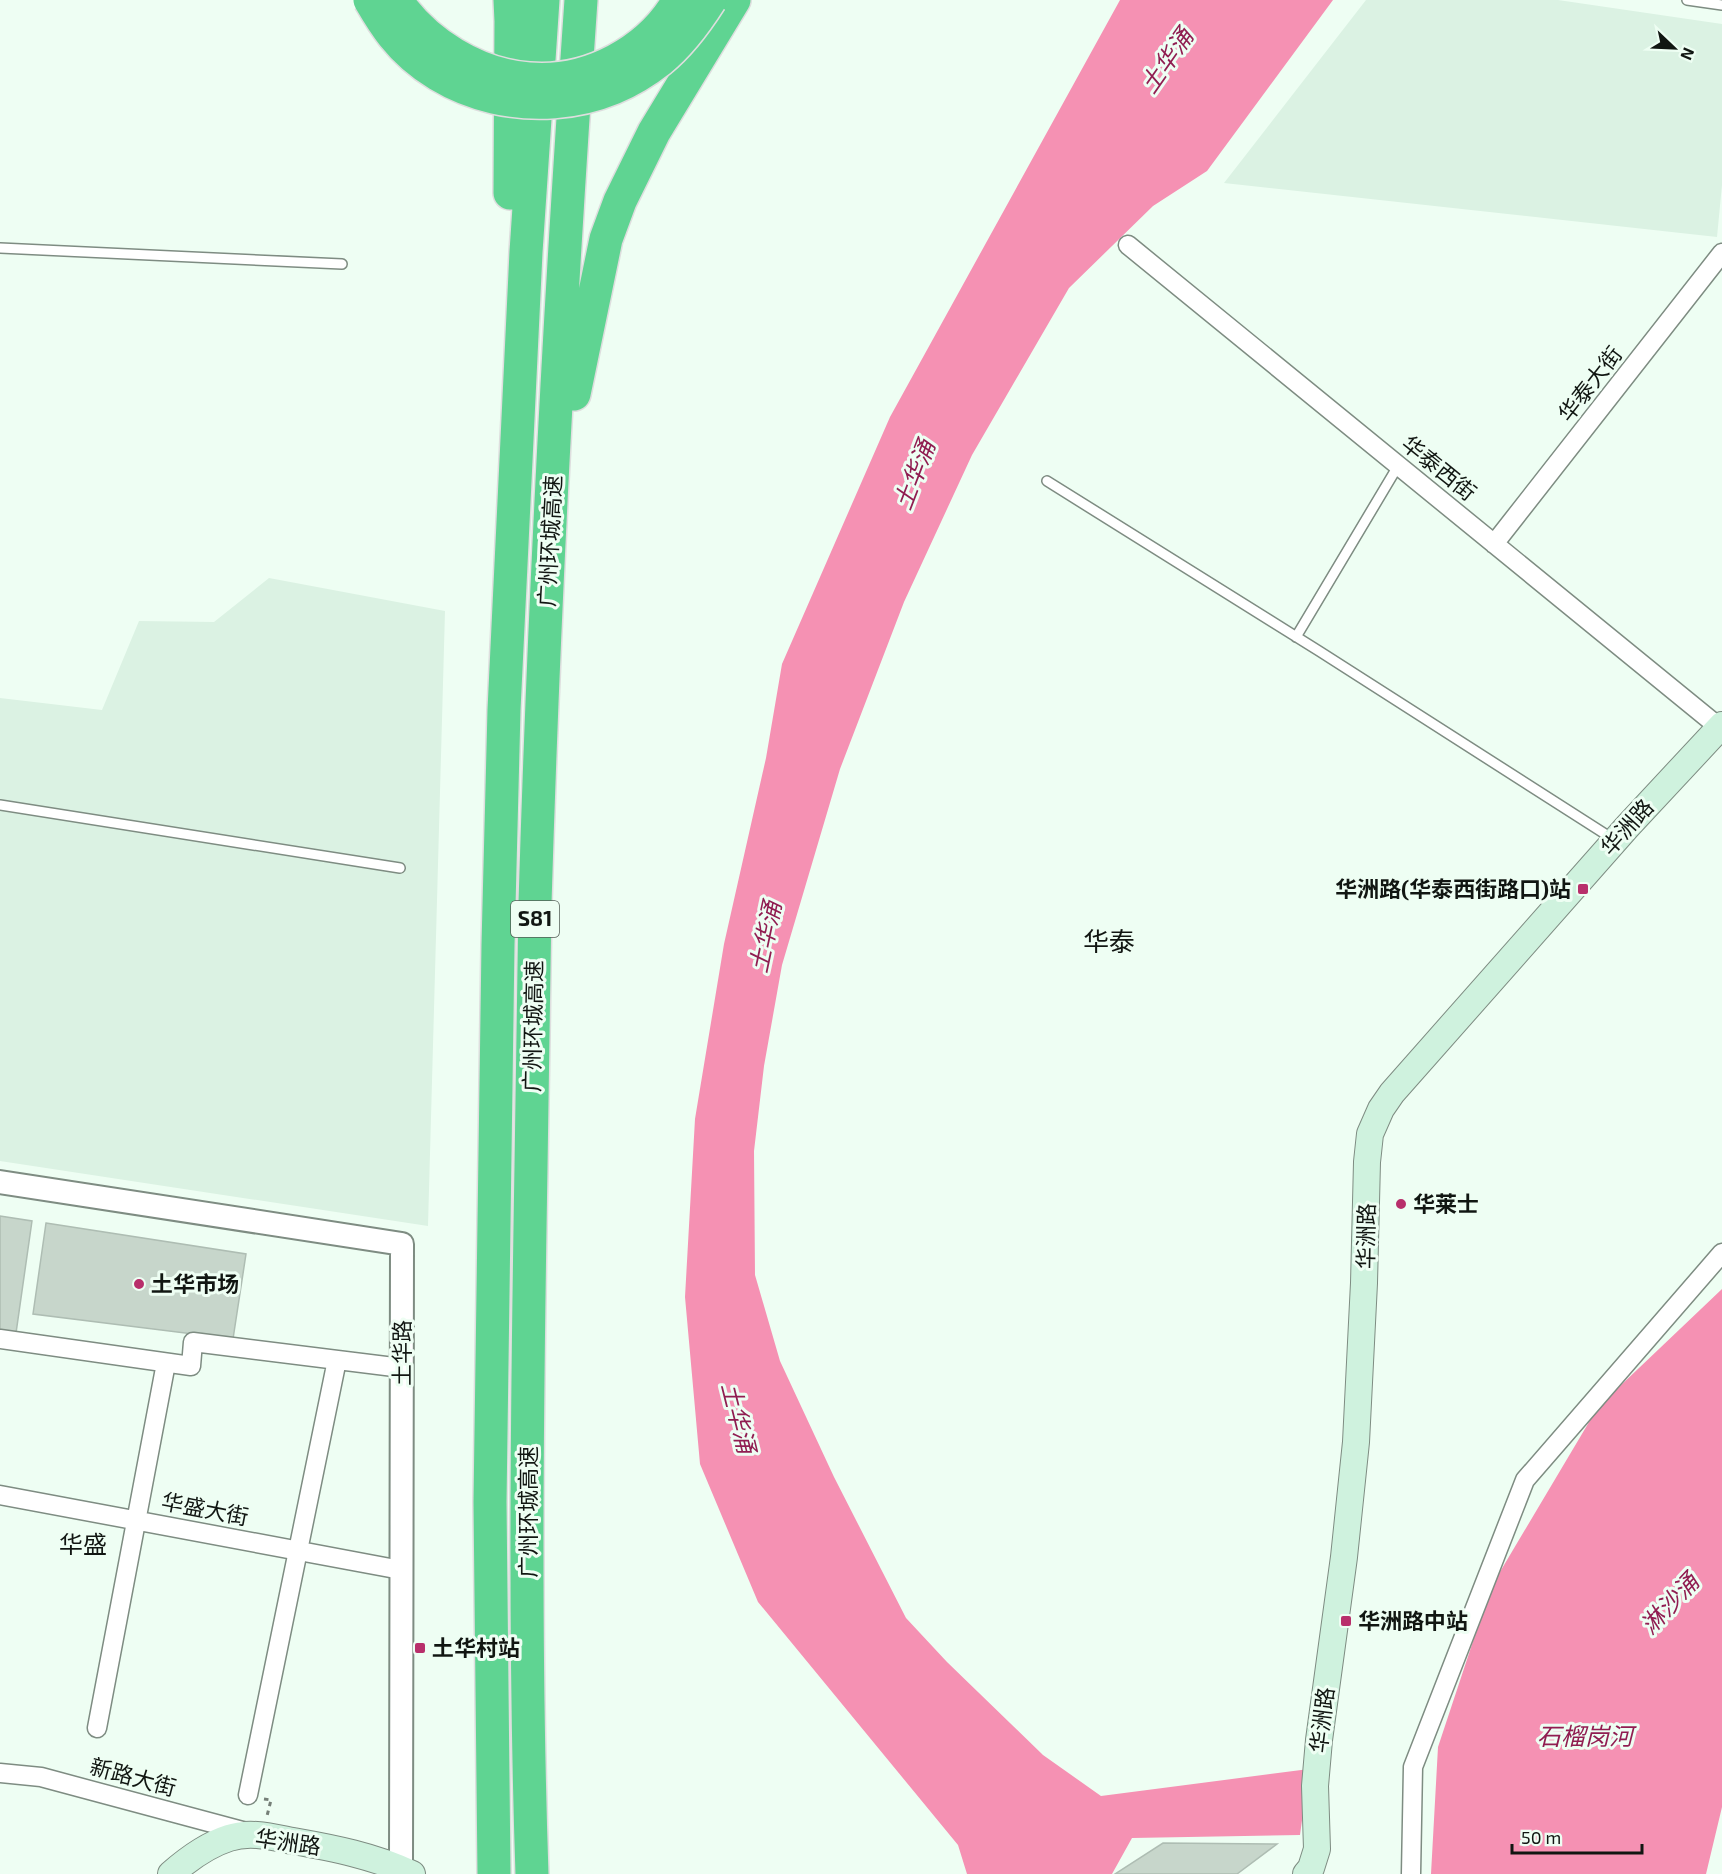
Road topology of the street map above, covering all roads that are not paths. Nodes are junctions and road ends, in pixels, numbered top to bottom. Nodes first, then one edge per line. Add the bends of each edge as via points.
1 (370, 0) edge
2 (396, 0) edge
3 (510, 0) edge
4 (543, 0) edge
5 (581, 0) edge
6 (680, 0) edge
7 (710, 0) edge
8 (734, 0) edge
9 (1686, 0) edge
10 (1722, 5) edge
11 (1128, 245) dead end
12 (0, 248) edge
13 (1722, 253) edge
14 (342, 264) dead end
15 (1398, 466) junction
16 (1047, 482) dead end
17 (1494, 544) junction
18 (1296, 637) junction
19 (542, 697) junction
20 (504, 710) junction
21 (1721, 726) edge
22 (0, 805) edge
23 (1615, 840) junction
24 (400, 868) dead end
25 (0, 1182) edge
26 (1722, 1253) edge
27 (0, 1339) edge
28 (337, 1360) junction
29 (166, 1363) junction
30 (402, 1368) junction
31 (0, 1495) edge
32 (138, 1521) junction
33 (298, 1551) junction
34 (401, 1570) junction
35 (97, 1728) dead end
36 (0, 1773) edge
37 (248, 1795) road end
38 (258, 1835) junction
39 (406, 1872) edge
40 (171, 1874) edge
41 (494, 1874) edge
42 (532, 1874) edge
43 (1306, 1874) edge
44 (1411, 1874) edge

1 - 7 highway, bridge via 410,53 444,77 498,99 545,103 591,96 640,74 682,39
2 - 6 highway, bridge via 417,26 458,56 501,74 530,79 582,72 623,57 660,27
3 - 20 highway
4 - 20 highway, 广州环城高速 / S81 via 526,252
5 - 19 highway, 广州环城高速 / S81
8 - 19 highway via 654,132 606,238 567,433
9 - 10 lane
11 - 15 street, 华泰西街
12 - 14 lane
13 - 17 street, 华泰大街
15 - 17 street, 华泰西街
15 - 18 lane
16 - 18 lane
17 - 21 street, 华泰西街
18 - 23 lane
19 - 42 highway, 广州环城高速 / S81 via 528,1338
20 - 41 highway, 广州环城高速 / S81 via 490,1502
21 - 23 main road, 华洲路
22 - 24 lane
23 - 43 main road, 华洲路 via 1392,1093 1370,1134 1354,1465 1319,1740 1315,1786 1317,1849
25 - 30 street, 土华路 via 402,1245
26 - 44 street via 1525,1480 1413,1767
27 - 29 street
28 - 29 street via 193,1341 191,1366
28 - 30 street
28 - 33 street
29 - 32 street
30 - 34 street, 土华路
31 - 32 street, 华盛大街
32 - 33 street, 华盛大街
32 - 35 street
33 - 34 street, 华盛大街
33 - 37 street
34 - 39 street, 土华路
36 - 38 street, 新路大街 via 41,1777
38 - 39 main road, 华洲路 via 368,1857
38 - 40 main road, 华洲路 via 230,1838 204,1849

